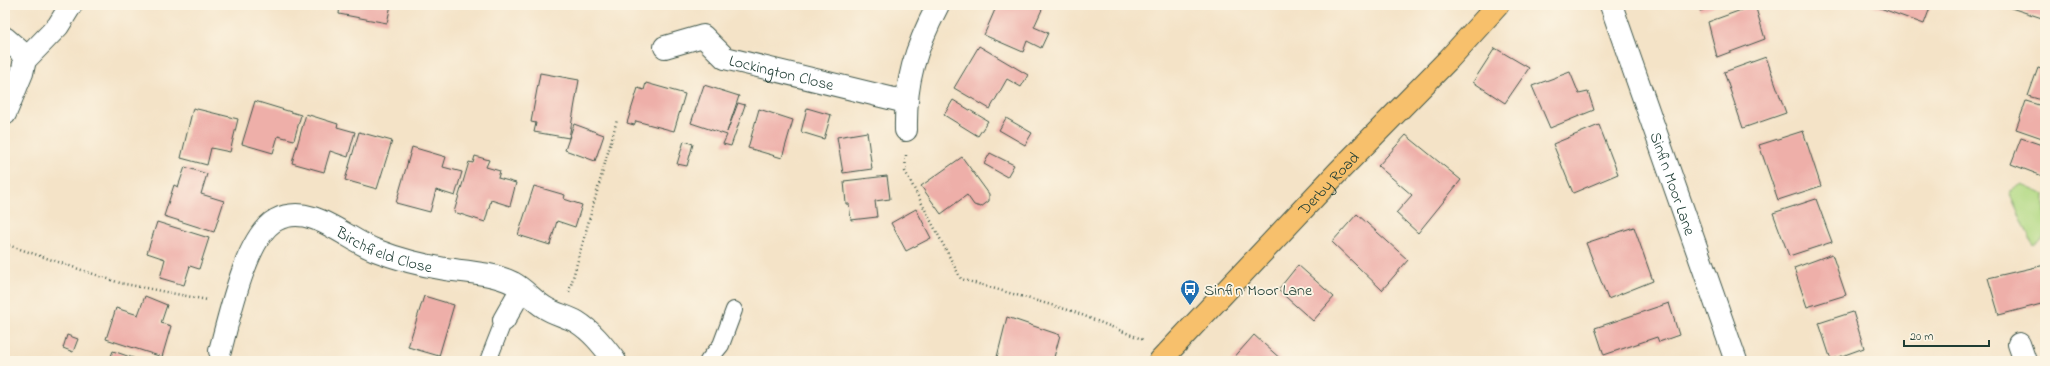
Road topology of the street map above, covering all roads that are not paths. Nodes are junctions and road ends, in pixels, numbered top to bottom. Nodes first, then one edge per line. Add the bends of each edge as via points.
1 (71, 5) edge
2 (938, 5) edge
3 (1611, 5) edge
4 (1490, 8) edge
5 (5, 38) edge
6 (665, 47) dead end
7 (25, 60) junction
8 (906, 102) junction
9 (5, 114) edge
10 (906, 130) road end
11 (521, 290) junction
12 (734, 310) dead end
13 (504, 320) joint
14 (220, 351) dead end
15 (1162, 359) edge
16 (488, 361) edge
17 (615, 361) edge
18 (708, 361) edge
19 (1736, 361) edge

1 - 7 street via 58,26
2 - 8 street via 919,45 911,71
3 - 19 street, Sinfin Moor Lane
4 - 15 main road, Derby Road via 1448,60 1343,166
5 - 7 street via 20,51
6 - 8 street, Lockington Close via 703,36 724,58
7 - 9 street
8 - 10 street
11 - 13 street
11 - 14 street, Birchfield Close via 514,284 494,276 418,264 394,257 318,220 298,214 287,216 274,221 260,234 247,260
11 - 17 street, Birchfield Close via 545,308 588,331
12 - 18 lane via 721,345
13 - 16 lane

